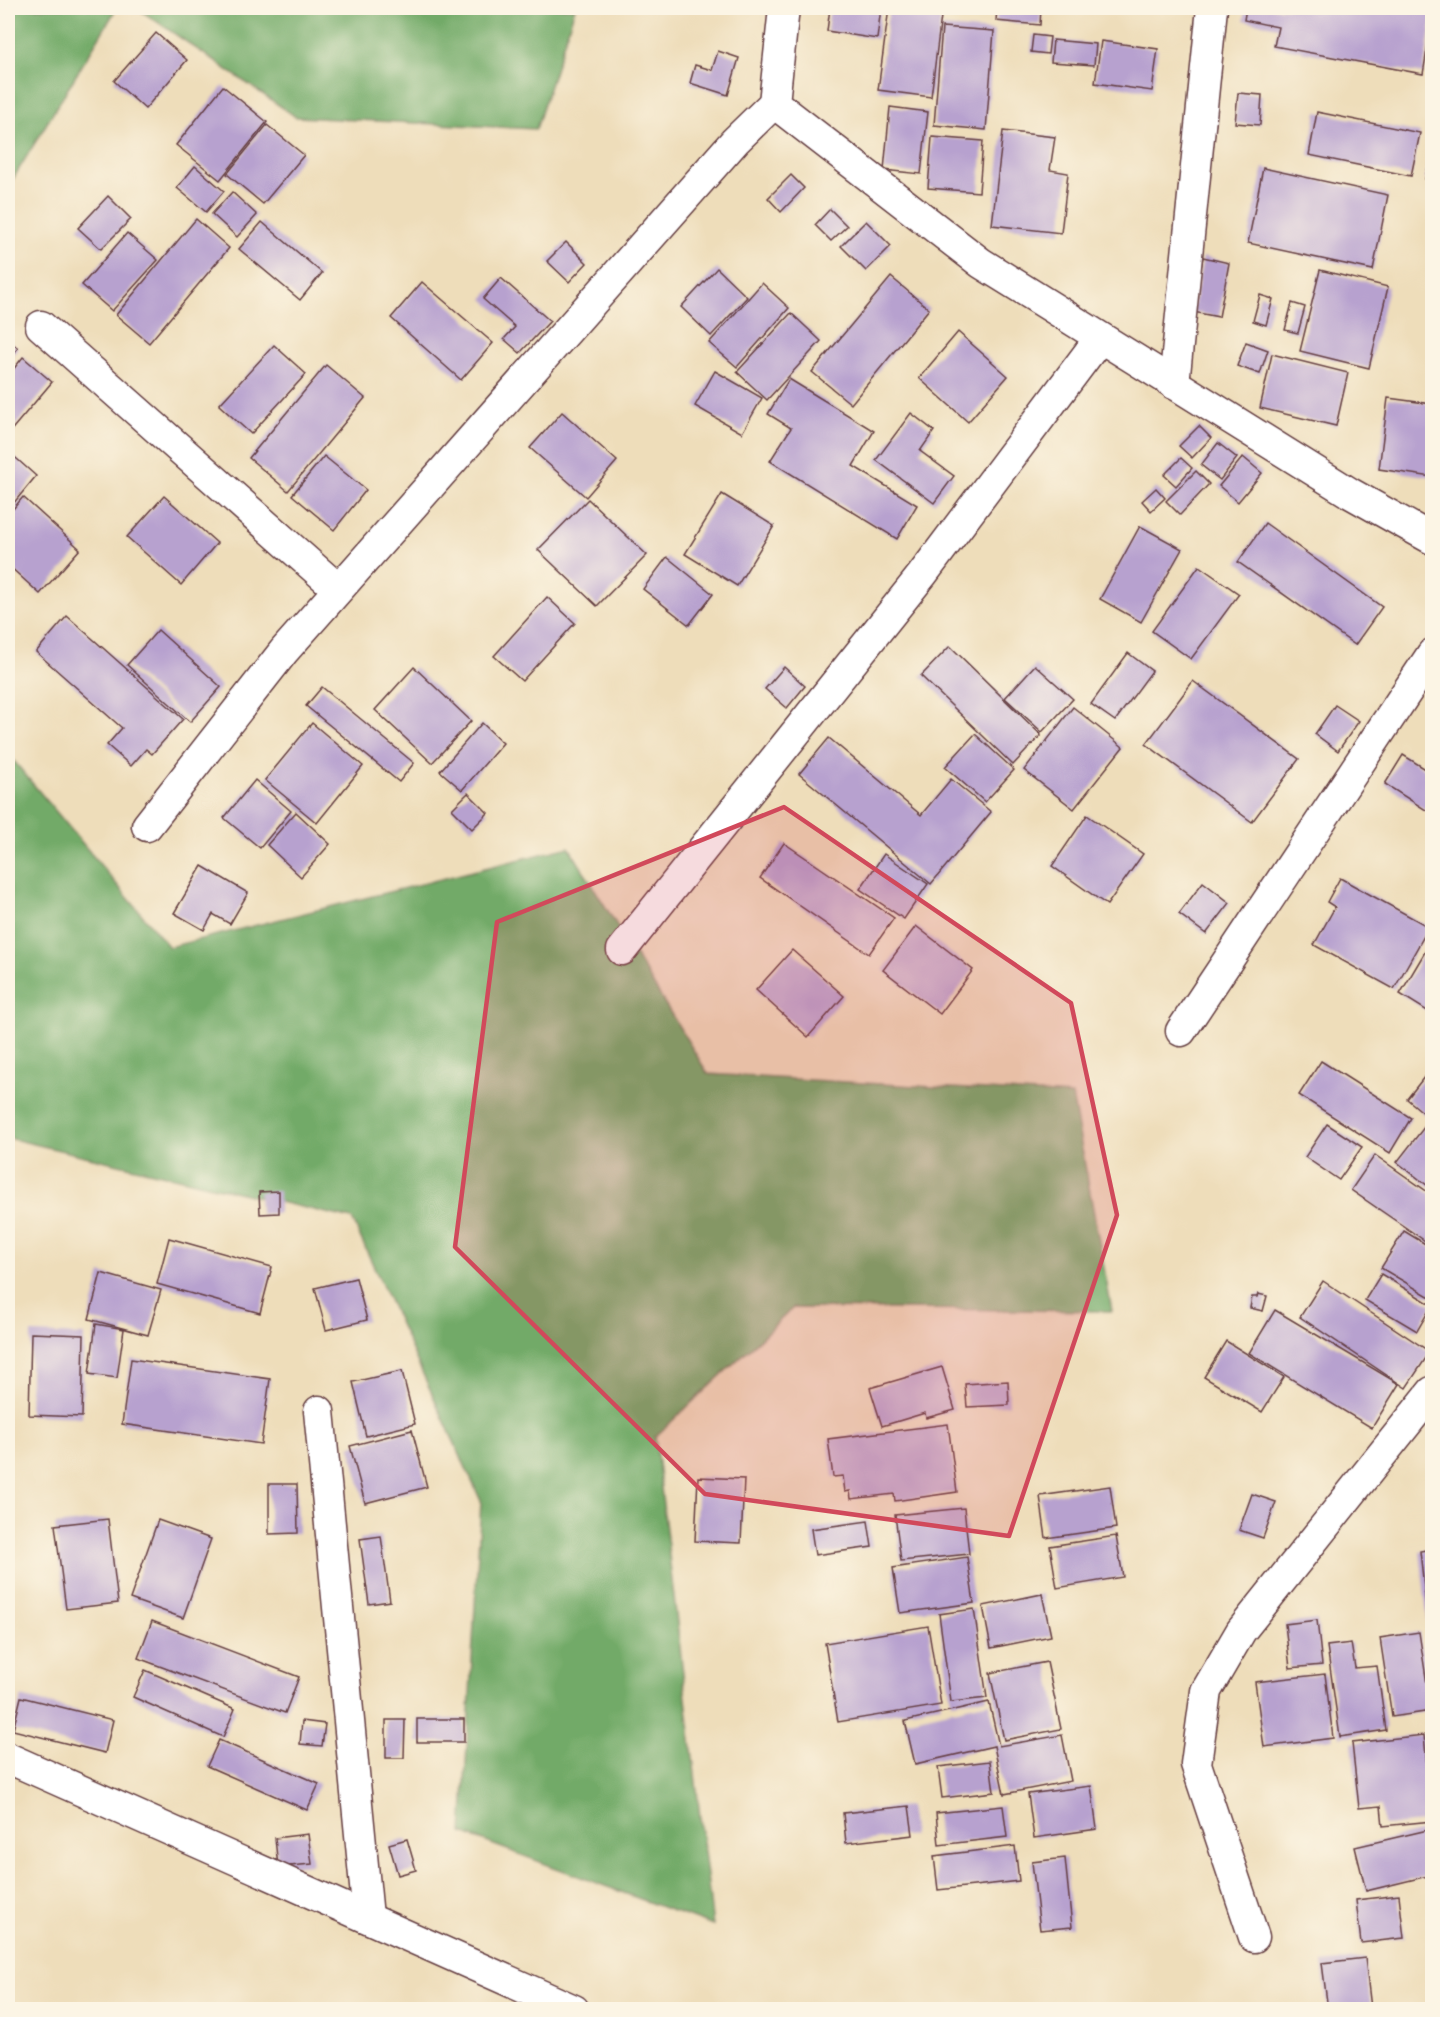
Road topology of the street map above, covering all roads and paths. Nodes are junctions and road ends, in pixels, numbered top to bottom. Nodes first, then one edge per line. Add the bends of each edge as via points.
1 (784, 8) edge
2 (1212, 8) edge
3 (774, 103) junction
4 (40, 326) dead end
5 (1100, 338) junction
6 (1174, 384) junction
7 (1432, 539) edge
8 (338, 589) junction
9 (1432, 654) edge
10 (147, 826) dead end
11 (622, 950) dead end
12 (1181, 1031) dead end
13 (1432, 1392) edge
14 (319, 1411) dead end
15 (8, 1758) edge
16 (368, 1917) junction
17 (1254, 1937) dead end
18 (574, 2010) edge

1 - 3 street
2 - 6 street
3 - 5 street via 981,263
3 - 8 street via 735,141
4 - 8 street
5 - 6 street
5 - 11 street via 922,575
6 - 7 street
8 - 10 street via 284,651
9 - 12 street
13 - 17 street via 1241,1631 1206,1691 1196,1764
14 - 16 street
15 - 16 street
16 - 18 street

